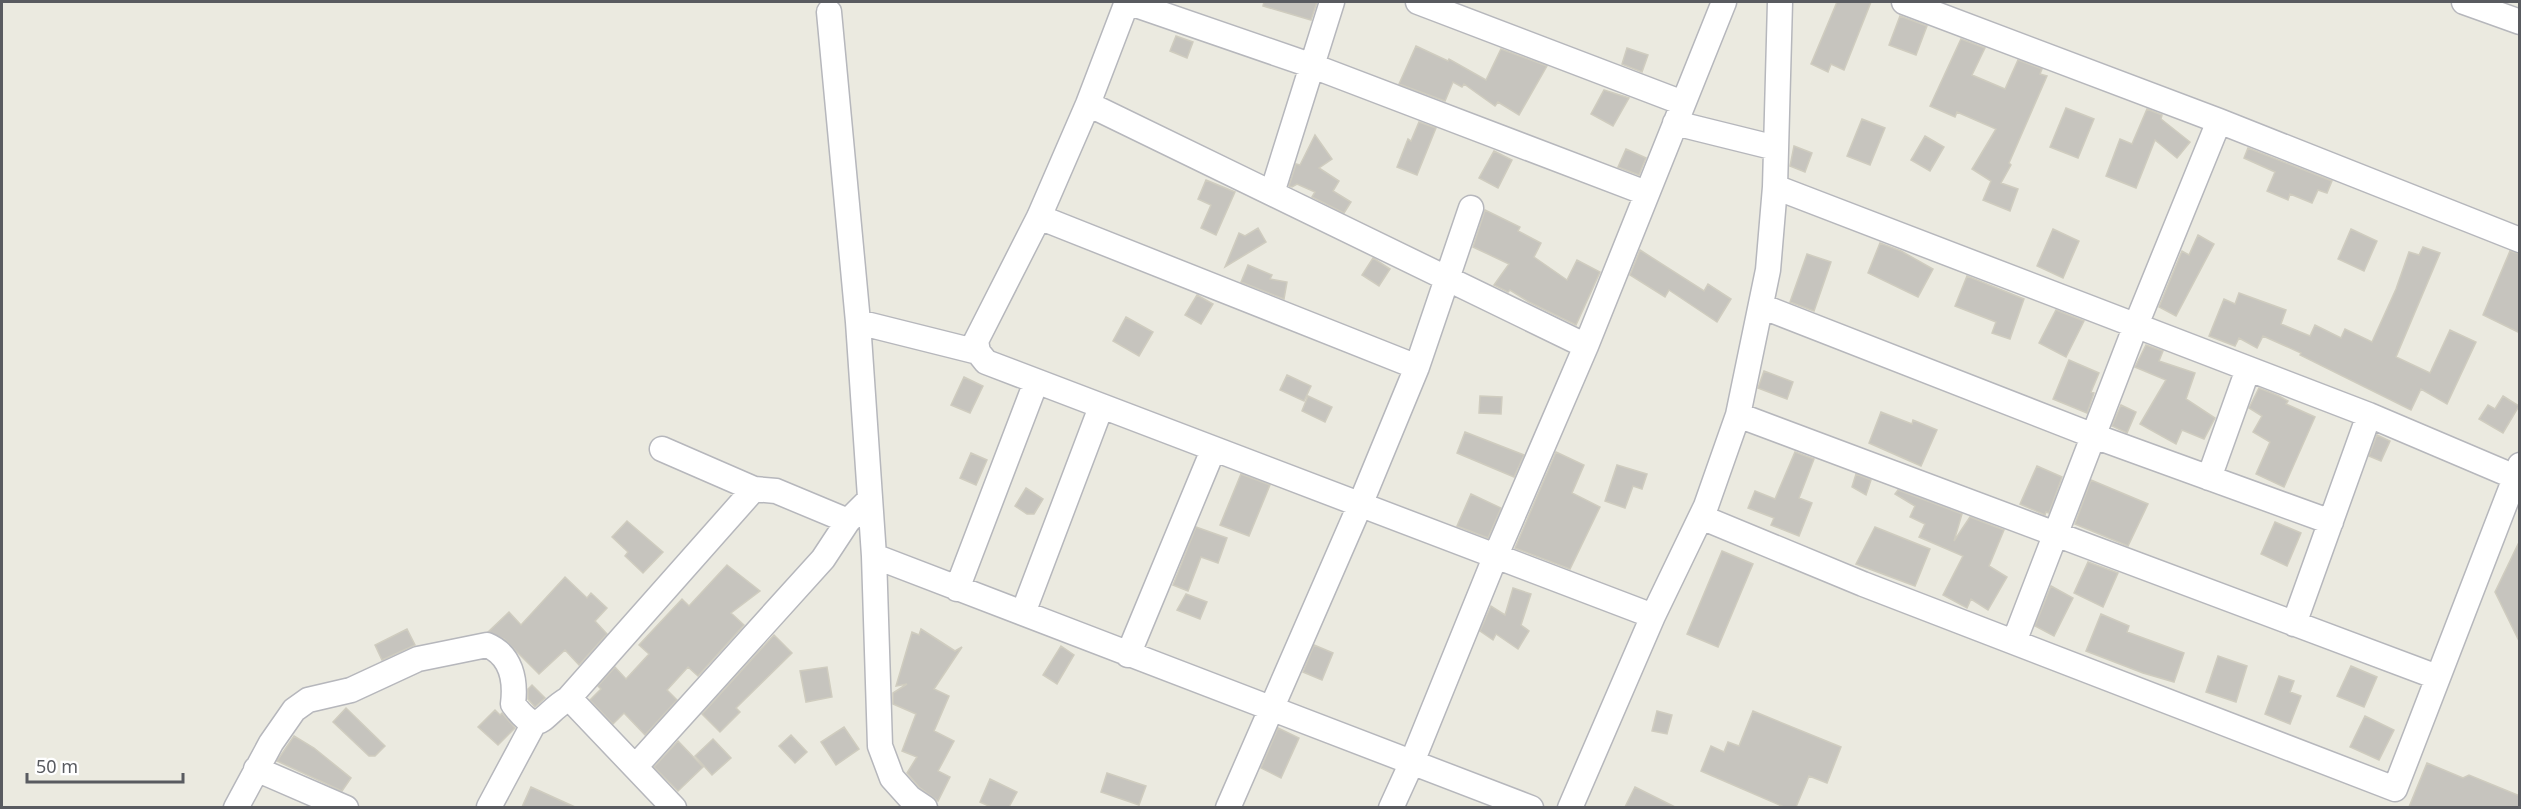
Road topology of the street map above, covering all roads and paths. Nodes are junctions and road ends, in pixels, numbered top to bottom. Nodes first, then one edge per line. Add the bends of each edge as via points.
1 (1127, 2) edge
2 (1332, 2) edge
3 (1418, 2) edge
4 (1724, 2) edge
5 (1780, 2) edge
6 (1904, 2) edge
7 (2464, 2) edge
8 (829, 12) dead end
9 (2520, 22) edge
10 (1310, 65) junction
11 (1088, 104) junction
12 (1679, 113) junction
13 (2219, 121) junction
14 (1776, 148) junction
15 (1775, 187) junction
16 (1272, 193) junction
17 (1647, 193) junction
18 (1472, 208) dead end
19 (1039, 217) junction
20 (2520, 240) edge
21 (1447, 278) junction
22 (1761, 306) junction
23 (858, 322) junction
24 (2136, 325) junction
25 (1587, 346) junction
26 (978, 352) junction
27 (1417, 367) junction
28 (2248, 369) junction
29 (1036, 382) junction
30 (1101, 407) junction
31 (1738, 415) junction
32 (2368, 415) junction
33 (2094, 436) junction
34 (662, 448) dead end
35 (1213, 450) junction
36 (2517, 471) edge
37 (2209, 478) junction
38 (754, 489) junction
39 (870, 500) junction
40 (1360, 505) junction
41 (1701, 517) junction
42 (848, 521) junction
43 (2331, 522) junction
44 (2057, 534) junction
45 (1496, 555) junction
46 (873, 556) junction
47 (957, 589) junction
48 (1023, 613) junction
49 (1653, 616) junction
50 (2294, 624) junction
51 (2014, 642) junction
52 (1128, 655) junction
53 (2438, 677) junction
54 (568, 699) junction
55 (1270, 709) junction
56 (534, 723) junction
57 (1412, 762) junction
58 (634, 766) junction
59 (256, 769) junction
60 (2392, 798) edge
61 (917, 806) edge
62 (236, 807) edge
63 (346, 807) edge
64 (492, 807) edge
65 (674, 807) edge
66 (1228, 807) edge
67 (1391, 807) edge
68 (1531, 807) edge
69 (1570, 807) edge

1 - 10 street
1 - 11 street
2 - 10 street
3 - 12 street
4 - 12 street
5 - 14 street
6 - 13 street
7 - 9 street
8 - 23 street
10 - 16 street
10 - 17 street
11 - 16 street
11 - 19 street
12 - 14 street
12 - 17 street
13 - 20 street
13 - 24 street
14 - 15 street
15 - 22 street
15 - 24 street
16 - 21 street
17 - 25 street
18 - 21 street
19 - 26 street via 976,341
19 - 27 street
21 - 25 street
21 - 27 street
22 - 31 street
22 - 33 street
23 - 26 street
23 - 39 street
24 - 28 street
24 - 33 street
25 - 45 street
26 - 29 street via 986,362
27 - 40 street
28 - 32 street
28 - 37 street
29 - 30 street
29 - 47 street
30 - 35 street
30 - 48 street
31 - 41 street
31 - 44 street
32 - 36 street
32 - 43 street
33 - 37 street
33 - 44 street
34 - 38 street
35 - 40 street
35 - 52 street
36 - 53 street
37 - 43 street
38 - 42 street via 776,491
38 - 54 street
39 - 42 street
39 - 46 street
40 - 45 street
40 - 55 street
41 - 49 street
41 - 51 street
42 - 58 street via 823,559
43 - 50 street
44 - 50 street
44 - 51 street
45 - 49 street
45 - 57 street
46 - 47 street
46 - 61 street via 880,746 892,778
47 - 48 street
48 - 52 street
49 - 69 street
50 - 53 street
51 - 60 street
52 - 55 street
53 - 60 street
54 - 56 street via 542,722
54 - 58 street
55 - 57 street
55 - 66 street
56 - 59 street via 524,718 513,704 512,669 497,649 480,645 418,659 351,690 308,700 294,710
56 - 64 street
57 - 67 street
57 - 68 street
58 - 65 street
59 - 62 street
59 - 63 street

